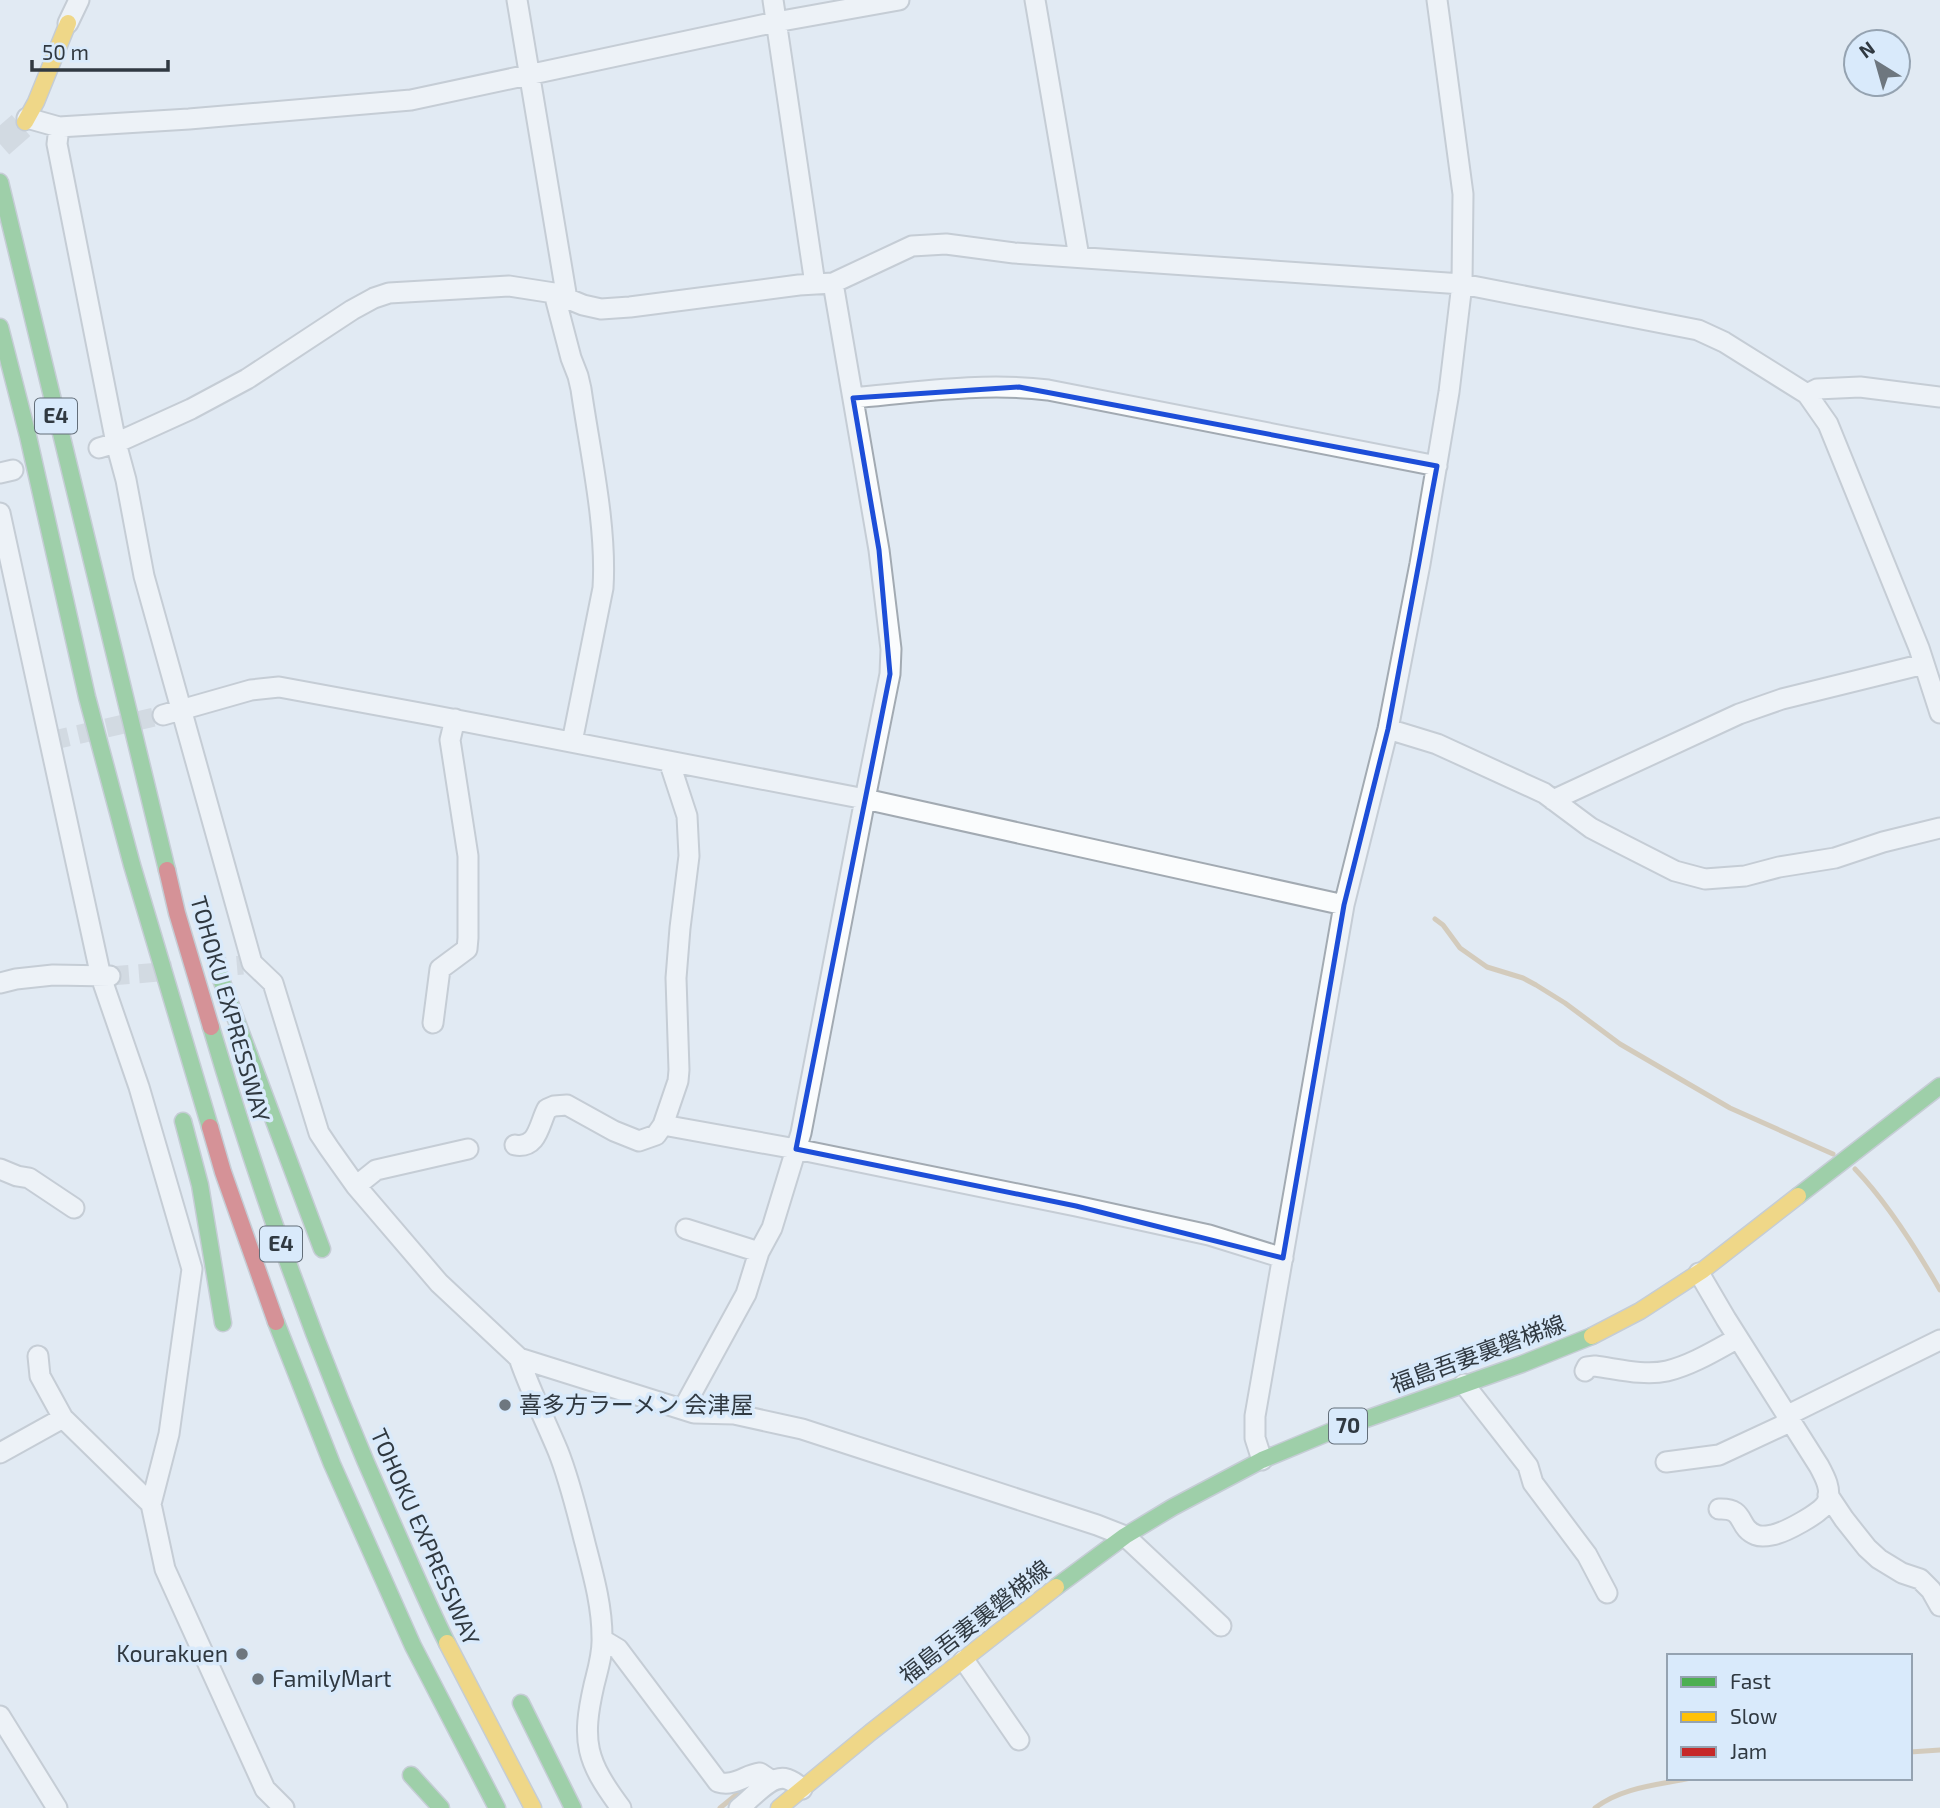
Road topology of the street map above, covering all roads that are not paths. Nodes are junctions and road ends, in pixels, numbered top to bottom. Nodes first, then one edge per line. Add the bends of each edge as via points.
1 (79, 0) edge
2 (517, 0) edge
3 (773, 0) edge
4 (899, 0) edge
5 (1035, 0) edge
6 (1437, 0) edge
7 (776, 22) junction
8 (68, 23) joint
9 (530, 74) junction
10 (26, 120) joint
11 (59, 127) junction
12 (0, 182) edge
13 (1079, 257) junction
14 (824, 283) junction
15 (1462, 284) junction
16 (561, 296) junction
17 (0, 327) edge
18 (1807, 394) junction
19 (1940, 397) edge
20 (853, 398) junction
21 (107, 445) junction
22 (1437, 466) junction
23 (0, 513) edge
24 (113, 650) junction
25 (1924, 664) junction
26 (87, 696) junction
27 (172, 712) junction
28 (1940, 713) edge
29 (455, 719) junction
30 (1388, 729) junction
31 (572, 742) junction
32 (669, 761) junction
33 (865, 799) junction
34 (1553, 800) junction
35 (1940, 828) edge
36 (182, 863) dead end
37 (120, 880) dead end
38 (1344, 905) junction
39 (212, 953) dead end
40 (105, 976) junction
41 (0, 983) edge
42 (433, 1023) dead end
43 (1940, 1086) edge
44 (179, 1105) dead end
45 (663, 1125) junction
46 (515, 1145) dead end
47 (468, 1149) dead end
48 (796, 1149) junction
49 (0, 1169) edge
50 (356, 1186) junction
51 (74, 1208) dead end
52 (686, 1229) dead end
53 (322, 1249) dead end
54 (759, 1252) junction
55 (1283, 1258) junction
56 (1699, 1273) junction
57 (223, 1323) dead end
58 (1738, 1338) junction
59 (1940, 1340) edge
60 (38, 1356) dead end
61 (519, 1357) junction
62 (1586, 1371) dead end
63 (1464, 1384) junction
64 (683, 1409) junction
65 (62, 1418) junction
66 (1788, 1419) junction
67 (0, 1453) edge
68 (1262, 1460) junction
69 (1666, 1462) dead end
70 (1828, 1495) junction
71 (151, 1504) junction
72 (1719, 1509) dead end
73 (1125, 1536) junction
74 (1607, 1593) dead end
75 (1940, 1606) edge
76 (1221, 1626) dead end
77 (603, 1640) junction
78 (964, 1660) junction
79 (521, 1703) dead end
80 (0, 1716) edge
81 (1019, 1740) dead end
82 (411, 1775) dead end
83 (772, 1781) junction
84 (802, 1788) junction
85 (57, 1808) edge
86 (284, 1808) edge
87 (440, 1808) edge
88 (497, 1808) edge
89 (533, 1808) edge
90 (573, 1808) edge
91 (621, 1808) edge
92 (739, 1808) edge
93 (779, 1808) edge

1 - 8 street
2 - 9 street
3 - 7 street
4 - 7 street
5 - 13 street
6 - 15 street via 1463,194
7 - 9 street
7 - 14 street
8 - 10 main road
9 - 11 street via 411,100
9 - 16 street
10 - 11 street
11 - 21 street via 57,144
12 - 24 main road, TOHOKU EXPRESSWAY / E4
13 - 14 street via 946,244 912,246
13 - 15 street
14 - 16 street via 601,309
14 - 20 street
15 - 18 street via 1698,330
15 - 22 street
16 - 21 street via 509,286 389,293 352,310 247,379
16 - 31 street via 570,358 581,389 605,566
17 - 26 main road, E4
18 - 19 street via 1817,388 1860,387
18 - 25 street via 1828,424
20 - 22 street via 972,388 1048,390
20 - 33 street via 891,649
21 - 27 street via 126,480
22 - 30 street
23 - 40 street
24 - 36 main road
24 - 89 main road, TOHOKU EXPRESSWAY / E4 via 177,913 296,1286 360,1451 438,1625
25 - 28 street
25 - 34 street via 1739,714
26 - 37 main road
26 - 88 main road, E4 via 219,1159 275,1320 332,1464 413,1646
27 - 29 street via 279,687
27 - 50 street via 247,964 273,983 319,1133
29 - 31 street
29 - 42 street via 450,740 468,856 468,938 467,949 440,969
30 - 34 street via 1437,744
30 - 38 street
31 - 32 street
32 - 33 street
32 - 45 street via 687,816 688,856 676,978 678,1081
33 - 38 street
33 - 48 street
34 - 35 street via 1591,828 1675,871 1705,879 1835,858
38 - 55 street
39 - 53 main road
40 - 41 street via 53,975
40 - 71 street via 192,1269 169,1434
43 - 56 main road, 福島吾妻裏磐梯線 / 70
44 - 57 main road via 200,1185
45 - 46 street via 656,1135 639,1141 567,1105 554,1106 547,1109 536,1138
45 - 48 street
47 - 50 street via 376,1170
48 - 54 street via 772,1228
48 - 55 street via 1209,1235
49 - 51 street via 29,1178
50 - 61 street via 439,1283
52 - 54 street
54 - 64 street via 746,1294
55 - 68 street via 1255,1416
56 - 58 street
56 - 63 main road, 福島吾妻裏磐梯線 / 70 via 1588,1338
58 - 62 street via 1665,1371 1595,1366
58 - 66 street
59 - 66 street
60 - 65 street via 40,1376
61 - 64 street
61 - 77 street via 573,1495 601,1606
63 - 68 main road, 福島吾妻裏磐梯線 / 70
63 - 74 street via 1528,1466 1533,1483 1587,1555
64 - 73 street via 734,1414 802,1429
65 - 67 street
65 - 71 street
66 - 69 street via 1719,1455
66 - 70 street via 1822,1472
68 - 73 main road, 福島吾妻裏磐梯線 / 70
70 - 72 street via 1820,1510 1773,1535 1756,1535 1737,1513
70 - 75 street via 1867,1548 1902,1573 1920,1579
71 - 86 street via 164,1569 265,1789
73 - 76 street
73 - 78 main road, 福島吾妻裏磐梯線 / 70
77 - 83 street via 618,1649 718,1782 729,1784 760,1773
77 - 91 street via 589,1704 587,1748 600,1780
78 - 81 street
78 - 84 main road, 福島吾妻裏磐梯線 / 70
79 - 90 main road
80 - 85 street
82 - 87 main road
83 - 84 street via 788,1779
83 - 92 street
84 - 93 main road, 福島吾妻裏磐梯線 / 70

